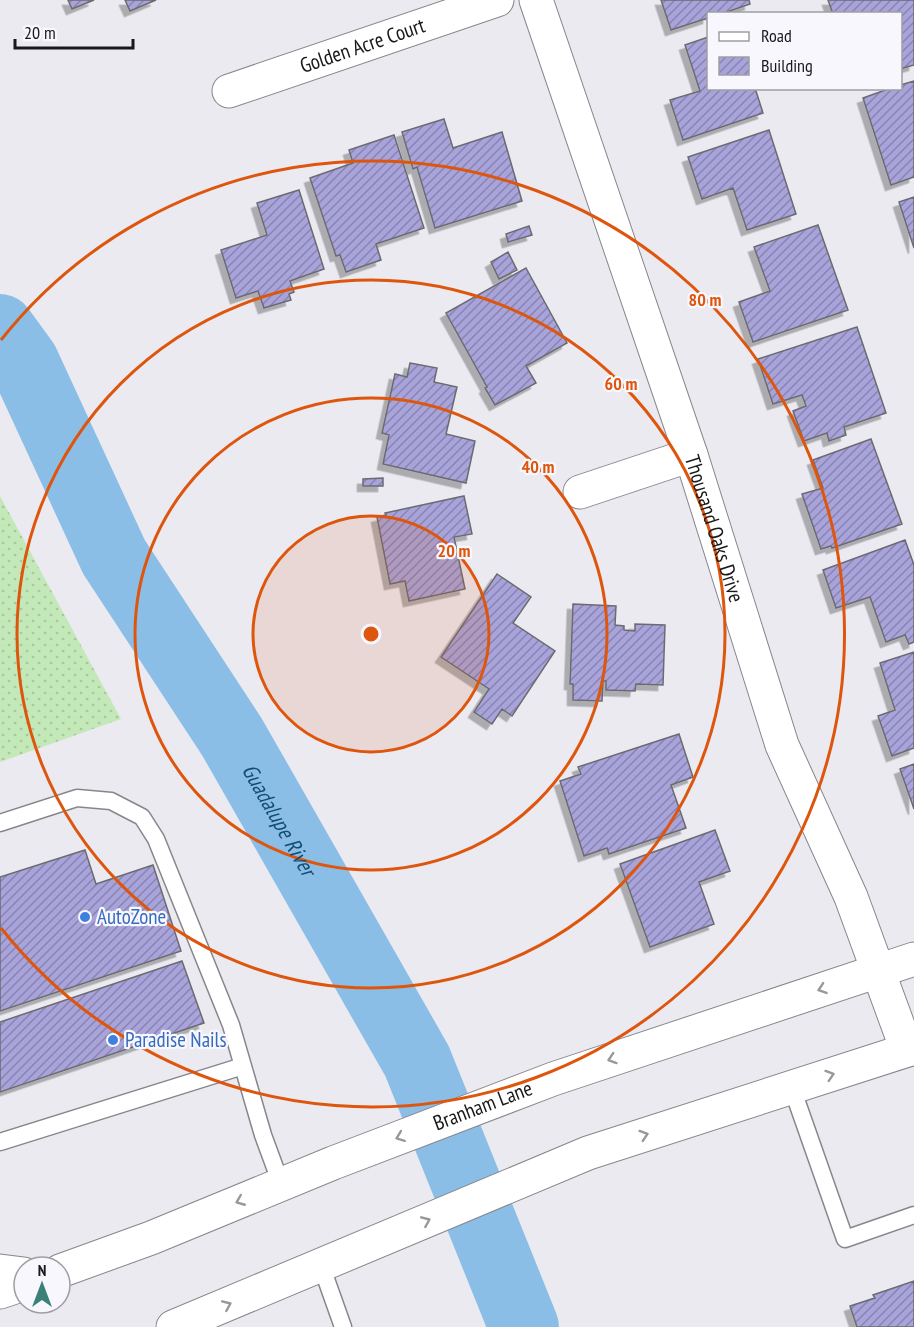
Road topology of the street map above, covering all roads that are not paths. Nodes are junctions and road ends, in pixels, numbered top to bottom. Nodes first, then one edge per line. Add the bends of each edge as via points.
1 (497, 0) edge
2 (536, 0) edge
3 (229, 91) dead end
4 (691, 455) junction
5 (580, 492) dead end
6 (0, 823) edge
7 (914, 959) edge
8 (878, 970) junction
9 (910, 1049) edge
10 (243, 1066) junction
11 (792, 1088) junction
12 (0, 1142) edge
13 (281, 1184) junction
14 (914, 1215) edge
15 (321, 1265) junction
16 (72, 1266) edge
17 (173, 1327) edge
18 (343, 1327) edge

1 - 3 main road, Golden Acre Court
2 - 4 main road, Thousand Oaks Drive
4 - 5 main road
4 - 8 main road, Thousand Oaks Drive via 782,745 851,897
6 - 10 lane via 77,798 111,801 142,817 156,839 231,1025
7 - 8 main road, Branham Lane
8 - 9 main road, Thousand Oaks Drive
8 -> 13 main road, Branham Lane via 553,1079
11 -> 9 main road
10 - 12 lane
10 - 13 lane
11 - 14 lane via 845,1239
15 -> 11 main road via 588,1153
13 -> 16 main road, Branham Lane
17 -> 15 main road
15 - 18 lane

